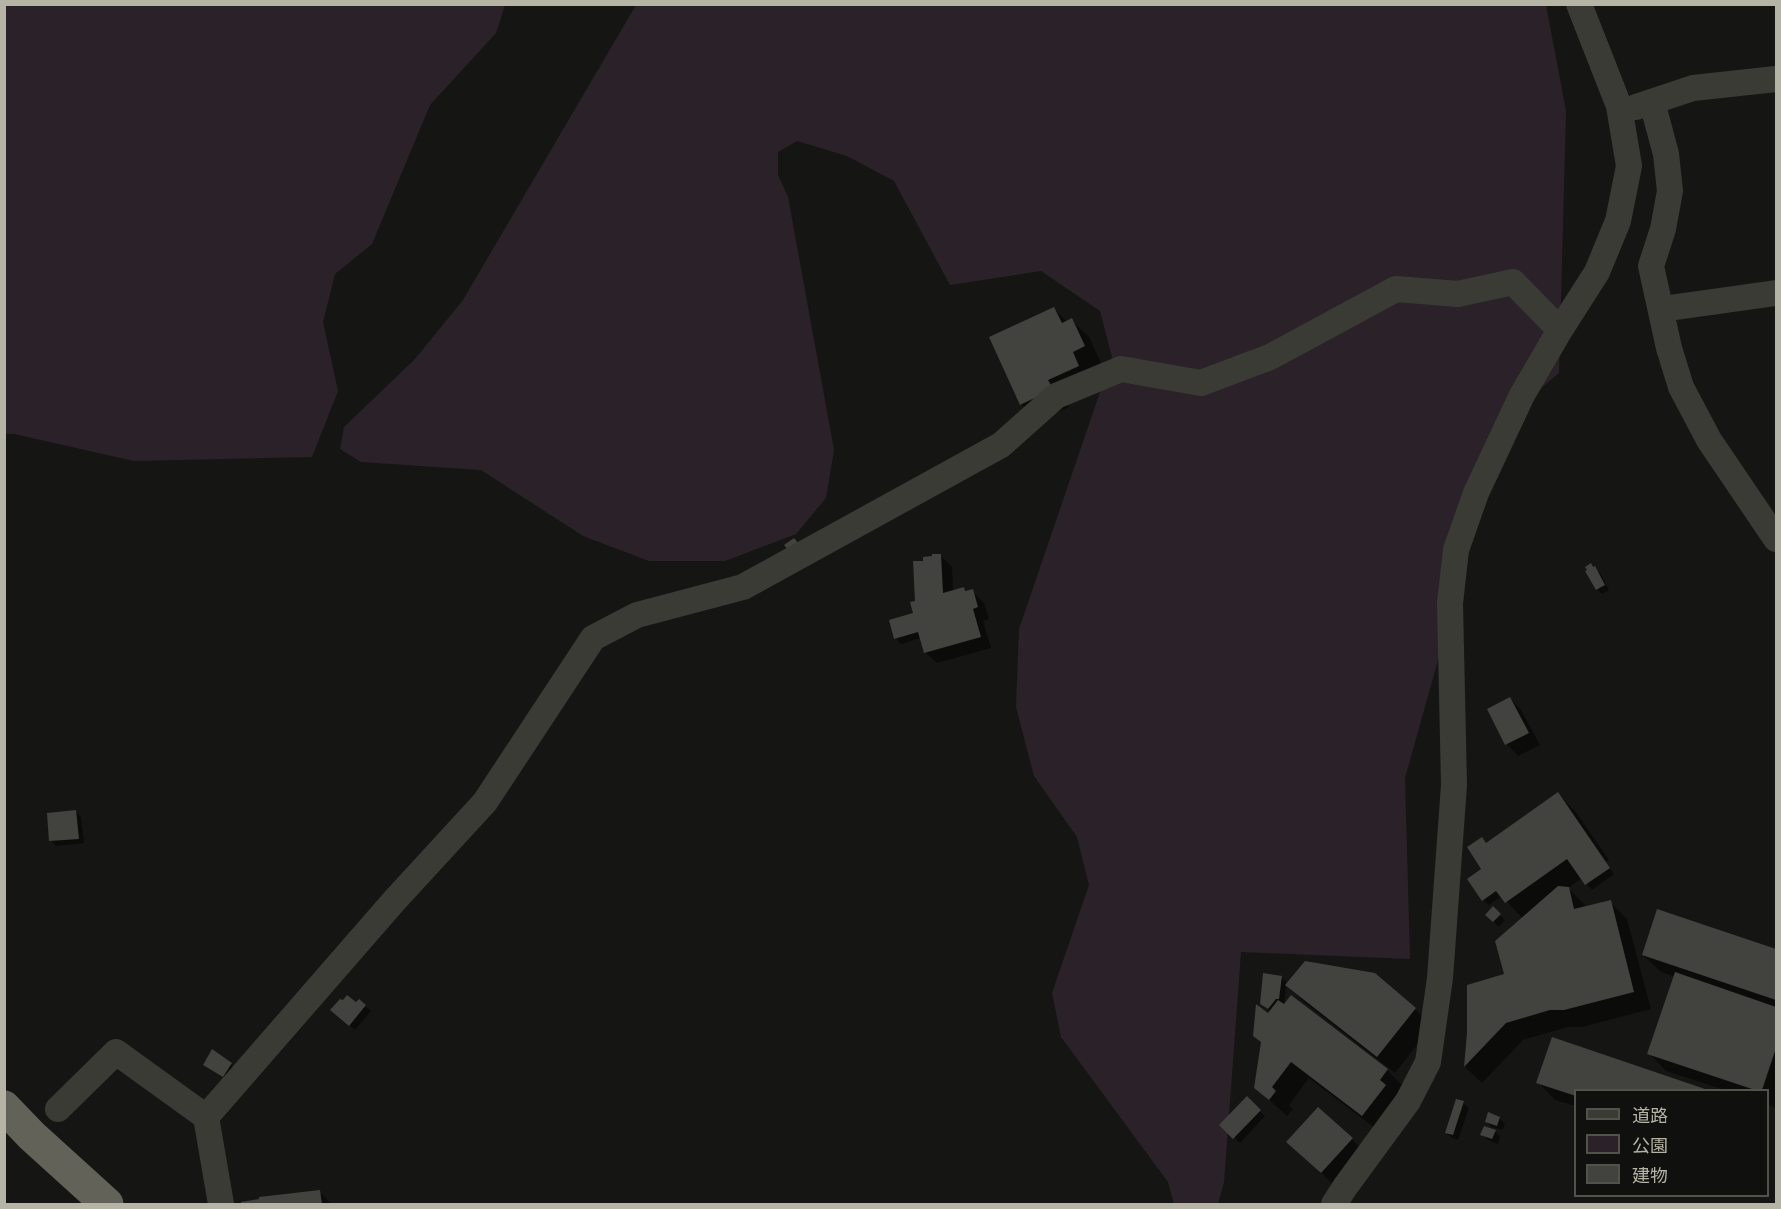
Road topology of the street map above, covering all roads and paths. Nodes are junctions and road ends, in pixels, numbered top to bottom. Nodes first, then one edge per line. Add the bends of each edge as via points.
1 (1579, 4) edge
2 (1776, 79) edge
3 (1652, 102) junction
4 (1620, 112) junction
5 (1776, 293) edge
6 (1662, 309) junction
7 (1560, 330) junction
8 (1767, 508) edge
9 (1776, 539) edge
10 (4, 1107) edge
11 (58, 1109) dead end
12 (206, 1117) junction
13 (107, 1204) edge
14 (221, 1204) edge
15 (1334, 1204) edge

1 - 4 street
2 - 3 street via 1693,88
3 - 4 street
3 - 6 street via 1666,154 1670,191 1651,266
4 - 7 street via 1629,166 1618,221 1597,272
5 - 6 street
6 - 8 street via 1682,387 1708,440
7 - 12 street via 1513,282 1458,294 1396,290 1270,357 1201,383 1121,369 1056,396 1001,445 743,587 637,615 593,638 485,802
7 - 15 street via 1522,395 1476,493 1456,550 1450,603 1454,785 1440,978 1428,1062 1408,1101
8 - 9 street
10 - 13 highway
11 - 12 street via 116,1052
12 - 14 street

